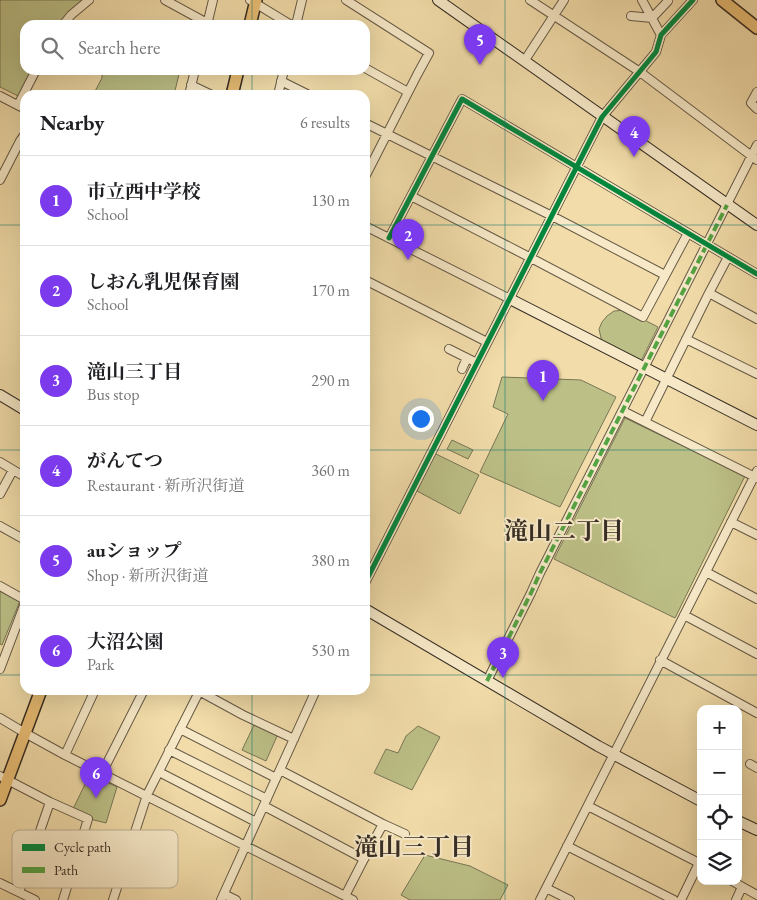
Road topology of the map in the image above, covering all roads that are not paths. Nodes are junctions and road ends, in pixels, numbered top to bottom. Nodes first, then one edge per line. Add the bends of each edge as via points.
1 (89, 0) edge
2 (165, 0) edge
3 (213, 0) edge
4 (302, 0) edge
5 (346, 0) edge
6 (438, 0) edge
7 (530, 0) edge
8 (564, 0) edge
9 (642, 0) edge
10 (693, 0) edge
11 (722, 0) edge
12 (254, 1) edge
13 (668, 2) dead end
14 (554, 16) junction
15 (631, 16) dead end
16 (652, 18) junction
17 (67, 20) edge
18 (200, 20) edge
19 (208, 20) edge
20 (251, 20) edge
21 (283, 20) edge
22 (297, 20) edge
23 (757, 28) edge
24 (661, 34) junction
25 (525, 60) junction
26 (370, 71) edge
27 (640, 72) junction
28 (34, 75) edge
29 (194, 75) edge
30 (237, 75) edge
31 (283, 75) edge
32 (281, 81) junction
33 (191, 85) junction
34 (28, 90) edge
35 (190, 90) edge
36 (202, 90) edge
37 (233, 90) edge
38 (279, 90) edge
39 (299, 90) edge
40 (408, 92) junction
41 (757, 92) edge
42 (0, 96) edge
43 (20, 106) edge
44 (757, 109) edge
45 (602, 116) junction
46 (370, 126) edge
47 (387, 134) junction
48 (20, 141) edge
49 (757, 145) edge
50 (432, 157) junction
51 (754, 158) edge
52 (370, 167) edge
53 (578, 167) junction
54 (0, 180) edge
55 (411, 196) junction
56 (727, 205) junction
57 (552, 216) junction
58 (757, 225) edge
59 (370, 228) edge
60 (688, 233) junction
61 (389, 238) junction
62 (707, 245) junction
63 (728, 257) junction
64 (531, 258) junction
65 (757, 274) edge
66 (665, 275) junction
67 (370, 283) edge
68 (709, 294) junction
69 (510, 299) junction
70 (757, 320) edge
71 (686, 339) junction
72 (487, 342) junction
73 (449, 349) dead end
74 (467, 358) junction
75 (477, 363) junction
76 (645, 367) junction
77 (462, 369) dead end
78 (757, 374) edge
79 (666, 378) junction
80 (0, 395) edge
81 (20, 407) edge
82 (622, 411) junction
83 (644, 422) junction
84 (757, 425) edge
85 (0, 462) edge
86 (12, 470) junction
87 (20, 474) edge
88 (756, 475) edge
89 (0, 494) edge
90 (731, 522) junction
91 (0, 526) edge
92 (757, 535) edge
93 (20, 537) edge
94 (706, 572) junction
95 (370, 573) edge
96 (0, 586) edge
97 (20, 599) edge
98 (757, 599) edge
99 (370, 612) edge
100 (20, 614) edge
101 (684, 615) junction
102 (3, 653) edge
103 (757, 654) edge
104 (660, 660) junction
105 (0, 669) edge
106 (487, 681) junction
107 (39, 695) edge
108 (93, 695) edge
109 (141, 695) edge
110 (197, 695) edge
111 (206, 695) edge
112 (313, 695) edge
113 (757, 713) edge
114 (0, 718) edge
115 (180, 729) junction
116 (25, 733) junction
117 (294, 739) junction
118 (169, 750) junction
119 (65, 754) junction
120 (613, 754) junction
121 (280, 770) junction
122 (159, 772) junction
123 (102, 773) junction
124 (4, 778) edge
125 (276, 778) junction
126 (147, 795) junction
127 (697, 799) edge
128 (0, 800) edge
129 (50, 802) junction
130 (265, 802) junction
131 (588, 806) junction
132 (256, 822) junction
133 (742, 823) edge
134 (383, 824) junction
135 (40, 830) edge
136 (85, 830) edge
137 (136, 830) edge
138 (757, 830) edge
139 (405, 834) dead end
140 (246, 846) junction
141 (567, 846) junction
142 (364, 859) junction
143 (697, 861) edge
144 (697, 869) edge
145 (0, 883) edge
146 (739, 885) edge
147 (742, 887) junction
148 (20, 888) edge
149 (67, 888) edge
150 (117, 888) edge
151 (546, 888) junction
152 (19, 892) junction
153 (757, 895) edge
154 (345, 896) junction
155 (223, 897) edge
156 (35, 900) edge
157 (63, 900) edge
158 (113, 900) edge
159 (236, 900) edge
160 (354, 900) edge
161 (540, 900) edge
162 (570, 900) edge
163 (674, 900) edge
164 (681, 900) edge
165 (736, 900) edge

1 - 17 street
2 - 18 street
3 - 19 street
4 - 22 street
5 - 40 street via 430,53
6 - 25 street
7 - 14 street
8 - 14 street
9 - 16 street
10 - 24 street
11 - 23 main road
12 - 20 main road
12 - 21 street
13 - 16 street
14 - 25 street
14 - 27 street
15 - 16 street
16 - 24 street
24 - 27 street via 656,52
25 - 45 street
26 - 40 street
27 - 45 street
27 - 51 street
28 - 34 street
29 - 33 street
30 - 37 main road
31 - 32 street
32 - 38 street
32 - 39 street
33 - 35 street
33 - 36 street
40 - 47 street
41 - 44 street via 751,103
42 - 43 street
45 - 53 street
45 - 56 street
46 - 47 street
47 - 50 street
47 - 52 street
48 - 54 street
49 - 51 street
50 - 53 street via 462,99
50 - 55 street
50 - 57 street
51 - 56 street
53 - 57 street
53 - 60 street
55 - 61 street
55 - 64 street
56 - 58 street
56 - 62 street
57 - 64 street
57 - 66 street
59 - 61 street
60 - 62 street
60 - 66 street
61 - 69 street
62 - 63 street
62 - 76 street
63 - 65 street
63 - 68 street
64 - 66 street via 642,317
64 - 69 street
67 - 72 street
68 - 70 street
68 - 71 street
69 - 72 street
69 - 76 street
71 - 78 street
71 - 79 street
72 - 75 street
73 - 74 street
74 - 75 street
74 - 77 street
75 - 95 street
76 - 79 street
76 - 82 street
79 - 83 street
79 - 84 street
80 - 81 street
82 - 83 street
82 - 106 street
83 - 88 street
85 - 86 street
86 - 87 street
86 - 89 street
88 - 90 street
90 - 92 street
90 - 94 street
91 - 93 street
94 - 98 street
94 - 101 street
96 - 97 street
99 - 106 street
100 - 102 street
101 - 103 street
101 - 104 street
102 - 105 street
104 - 113 street
104 - 120 street
106 - 120 street
107 - 116 main road
108 - 119 street
109 - 123 street
110 - 115 street
111 - 117 street
112 - 117 street
114 - 116 street
115 - 118 street
115 - 125 street
116 - 119 street
116 - 124 main road
117 - 121 street
118 - 122 street
118 - 130 street
119 - 123 street
120 - 127 street
120 - 131 street
121 - 125 street
121 - 134 street
122 - 126 street
122 - 132 street
123 - 126 street
124 - 128 main road
124 - 129 street
125 - 130 street
126 - 137 street
126 - 140 street
129 - 135 street
129 - 136 street via 88,820
130 - 132 street
130 - 142 street
131 - 141 street
131 - 143 street
132 - 140 street
133 - 138 street
134 - 139 street
134 - 142 street
140 - 154 street
140 - 155 street
141 - 151 street
141 - 163 street
142 - 154 street
144 - 164 street
145 - 152 street
146 - 147 street
147 - 153 street
147 - 165 street
148 - 152 street
149 - 157 street
150 - 158 street
151 - 161 street
151 - 162 street
152 - 156 street
154 - 160 street
155 - 159 street

